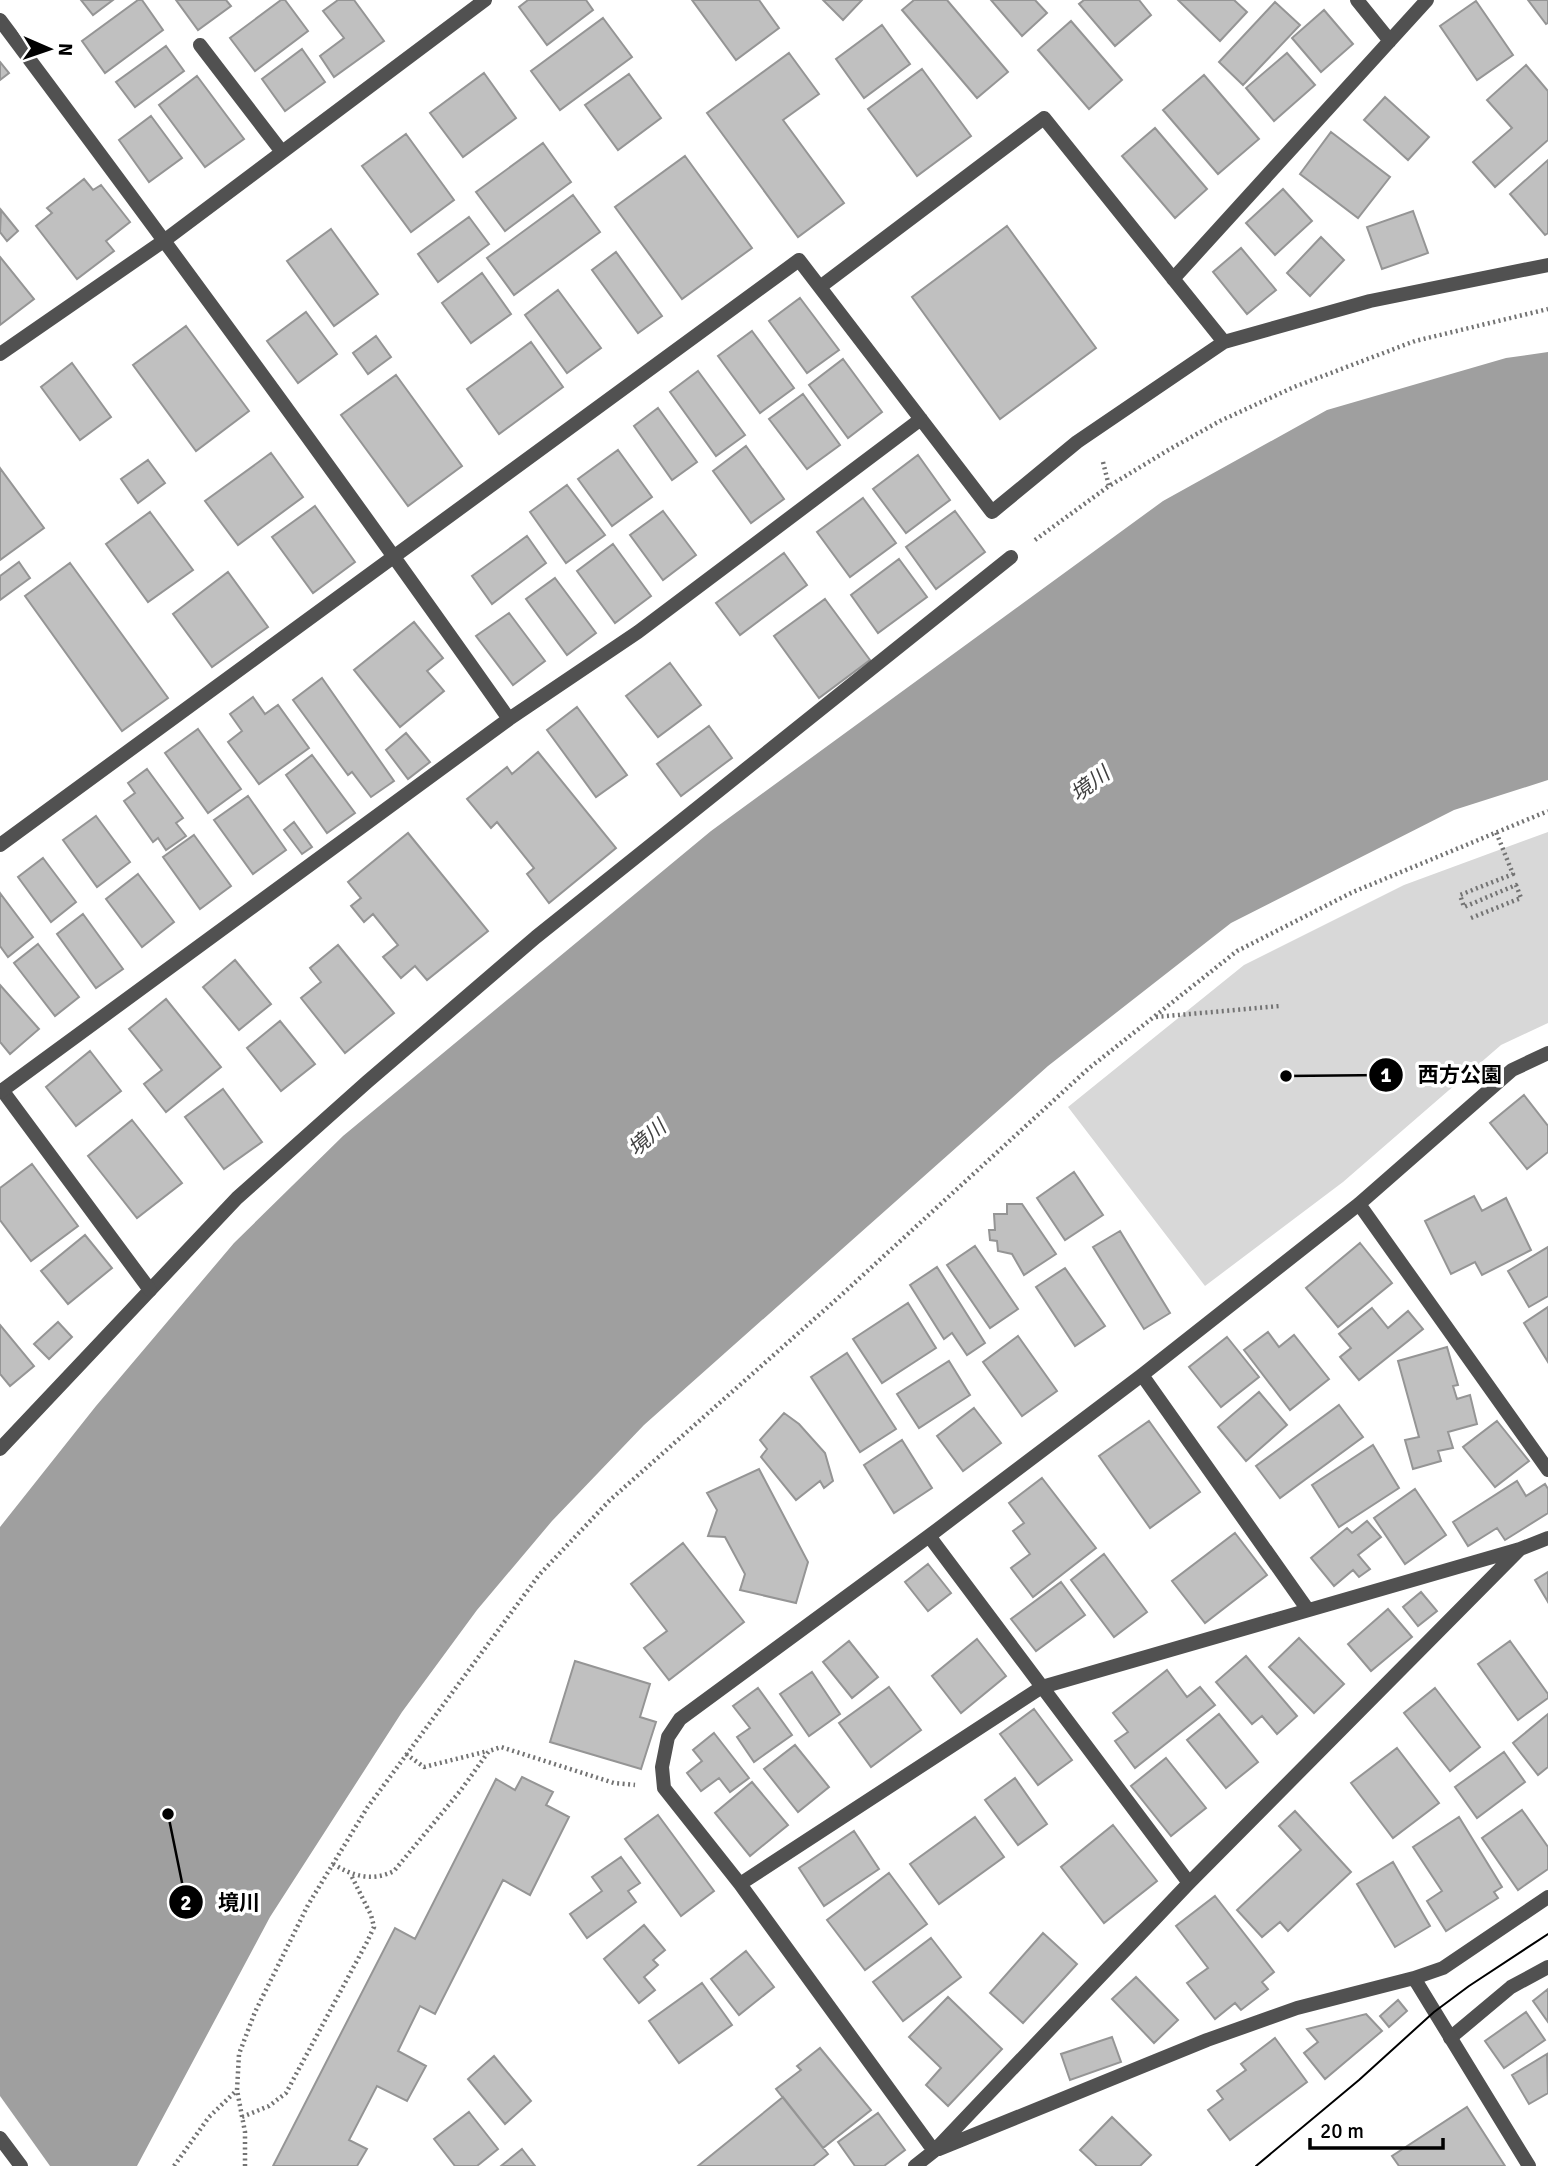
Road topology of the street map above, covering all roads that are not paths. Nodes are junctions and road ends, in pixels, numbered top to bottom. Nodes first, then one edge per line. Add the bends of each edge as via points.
1 (485, 0) edge
2 (1357, 0) edge
3 (1427, 0) edge
4 (0, 20) edge
5 (1390, 41) junction
6 (200, 45) dead end
7 (282, 152) junction
8 (165, 240) junction
9 (1548, 265) edge
10 (1173, 279) junction
11 (820, 287) junction
12 (1224, 342) junction
13 (0, 354) edge
14 (921, 419) junction
15 (395, 556) junction
16 (1012, 556) road end
17 (509, 719) junction
18 (0, 845) edge
19 (1548, 1053) edge
20 (1, 1090) edge
21 (1359, 1204) junction
22 (150, 1290) junction
23 (1142, 1375) junction
24 (0, 1449) edge
25 (1548, 1470) edge
26 (929, 1536) junction
27 (1548, 1538) edge
28 (1520, 1549) junction
29 (1308, 1610) junction
30 (1042, 1687) junction
31 (1189, 1882) junction
32 (740, 1884) junction
33 (1548, 1897) edge
34 (1548, 1967) edge
35 (1414, 1979) junction
36 (1450, 2038) junction
37 (0, 2138) edge
38 (934, 2151) junction
39 (21, 2166) edge
40 (915, 2166) edge
41 (1529, 2166) edge

1 - 7 street
2 - 5 street
3 - 5 street
4 - 8 street
5 - 10 street
6 - 7 street
7 - 8 street
8 - 13 street
8 - 15 street
9 - 12 street via 1370,300
10 - 11 street via 1044,118
10 - 12 street
11 - 14 street
11 - 15 street via 799,260
12 - 14 street via 1077,442 992,512
14 - 17 street via 638,632
15 - 17 street
15 - 18 street
16 - 22 street via 536,937 237,1198
17 - 20 street
19 - 21 street via 1513,1070
20 - 22 street
21 - 23 street
21 - 25 street
22 - 24 street
23 - 26 street
23 - 29 street
26 - 30 street
26 - 32 street via 680,1719 668,1737 662,1767 664,1788
27 - 28 street
28 - 29 street
28 - 31 street
29 - 30 street
30 - 31 street
30 - 32 street
31 - 38 street
32 - 38 street
33 - 35 street via 1443,1968
34 - 36 street via 1511,1987
35 - 36 street
35 - 38 street via 1297,2008 1207,2040
36 - 41 street
37 - 39 street
38 - 40 street

